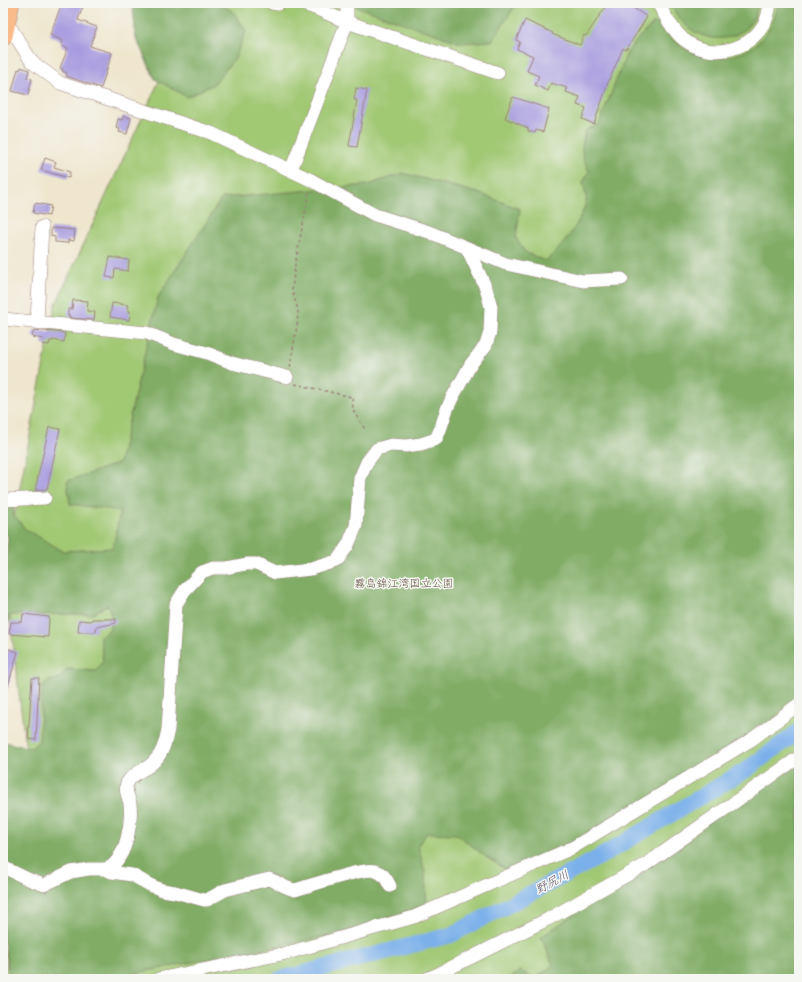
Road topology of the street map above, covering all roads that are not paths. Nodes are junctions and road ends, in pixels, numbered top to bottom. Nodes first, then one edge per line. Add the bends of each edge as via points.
1 (10, 3) edge
2 (272, 3) edge
3 (278, 3) edge
4 (300, 3) edge
5 (347, 3) edge
6 (658, 3) edge
7 (770, 3) edge
8 (347, 22) junction
9 (4, 29) edge
10 (498, 73) dead end
11 (290, 170) junction
12 (42, 227) dead end
13 (467, 248) junction
14 (622, 279) dead end
15 (3, 319) edge
16 (37, 321) junction
17 (287, 377) road end
18 (45, 498) dead end
19 (3, 500) edge
20 (799, 704) edge
21 (799, 757) edge
22 (3, 867) edge
23 (105, 869) junction
24 (390, 886) dead end
25 (158, 979) edge
26 (426, 979) edge

1 - 9 highway
2 - 3 street
4 - 8 street
5 - 8 street
6 - 7 street via 684,39 701,48 720,51 734,49 757,34 765,23
8 - 10 street
8 - 11 street
9 - 11 street via 32,62 60,83 211,134
11 - 13 street via 374,215 430,232
12 - 16 street
13 - 14 street via 506,264 583,281
13 - 23 street via 486,288 491,307 490,332 486,345 471,364 452,398 436,439 413,445 391,445 377,449 367,462 360,478 356,526 348,545 337,561 311,569 275,573 256,564 213,568 202,572 176,604 168,729 164,746 158,758 132,776 128,783 128,839 113,865
15 - 16 street
16 - 17 street via 147,333 232,364
18 - 19 street
20 - 25 street via 751,740 572,848 414,917 287,953
21 - 26 street via 645,865 548,919
22 - 23 street via 44,885 71,872
23 - 24 street via 132,875 162,890 204,900 226,890 268,879 295,890 374,870 384,875

